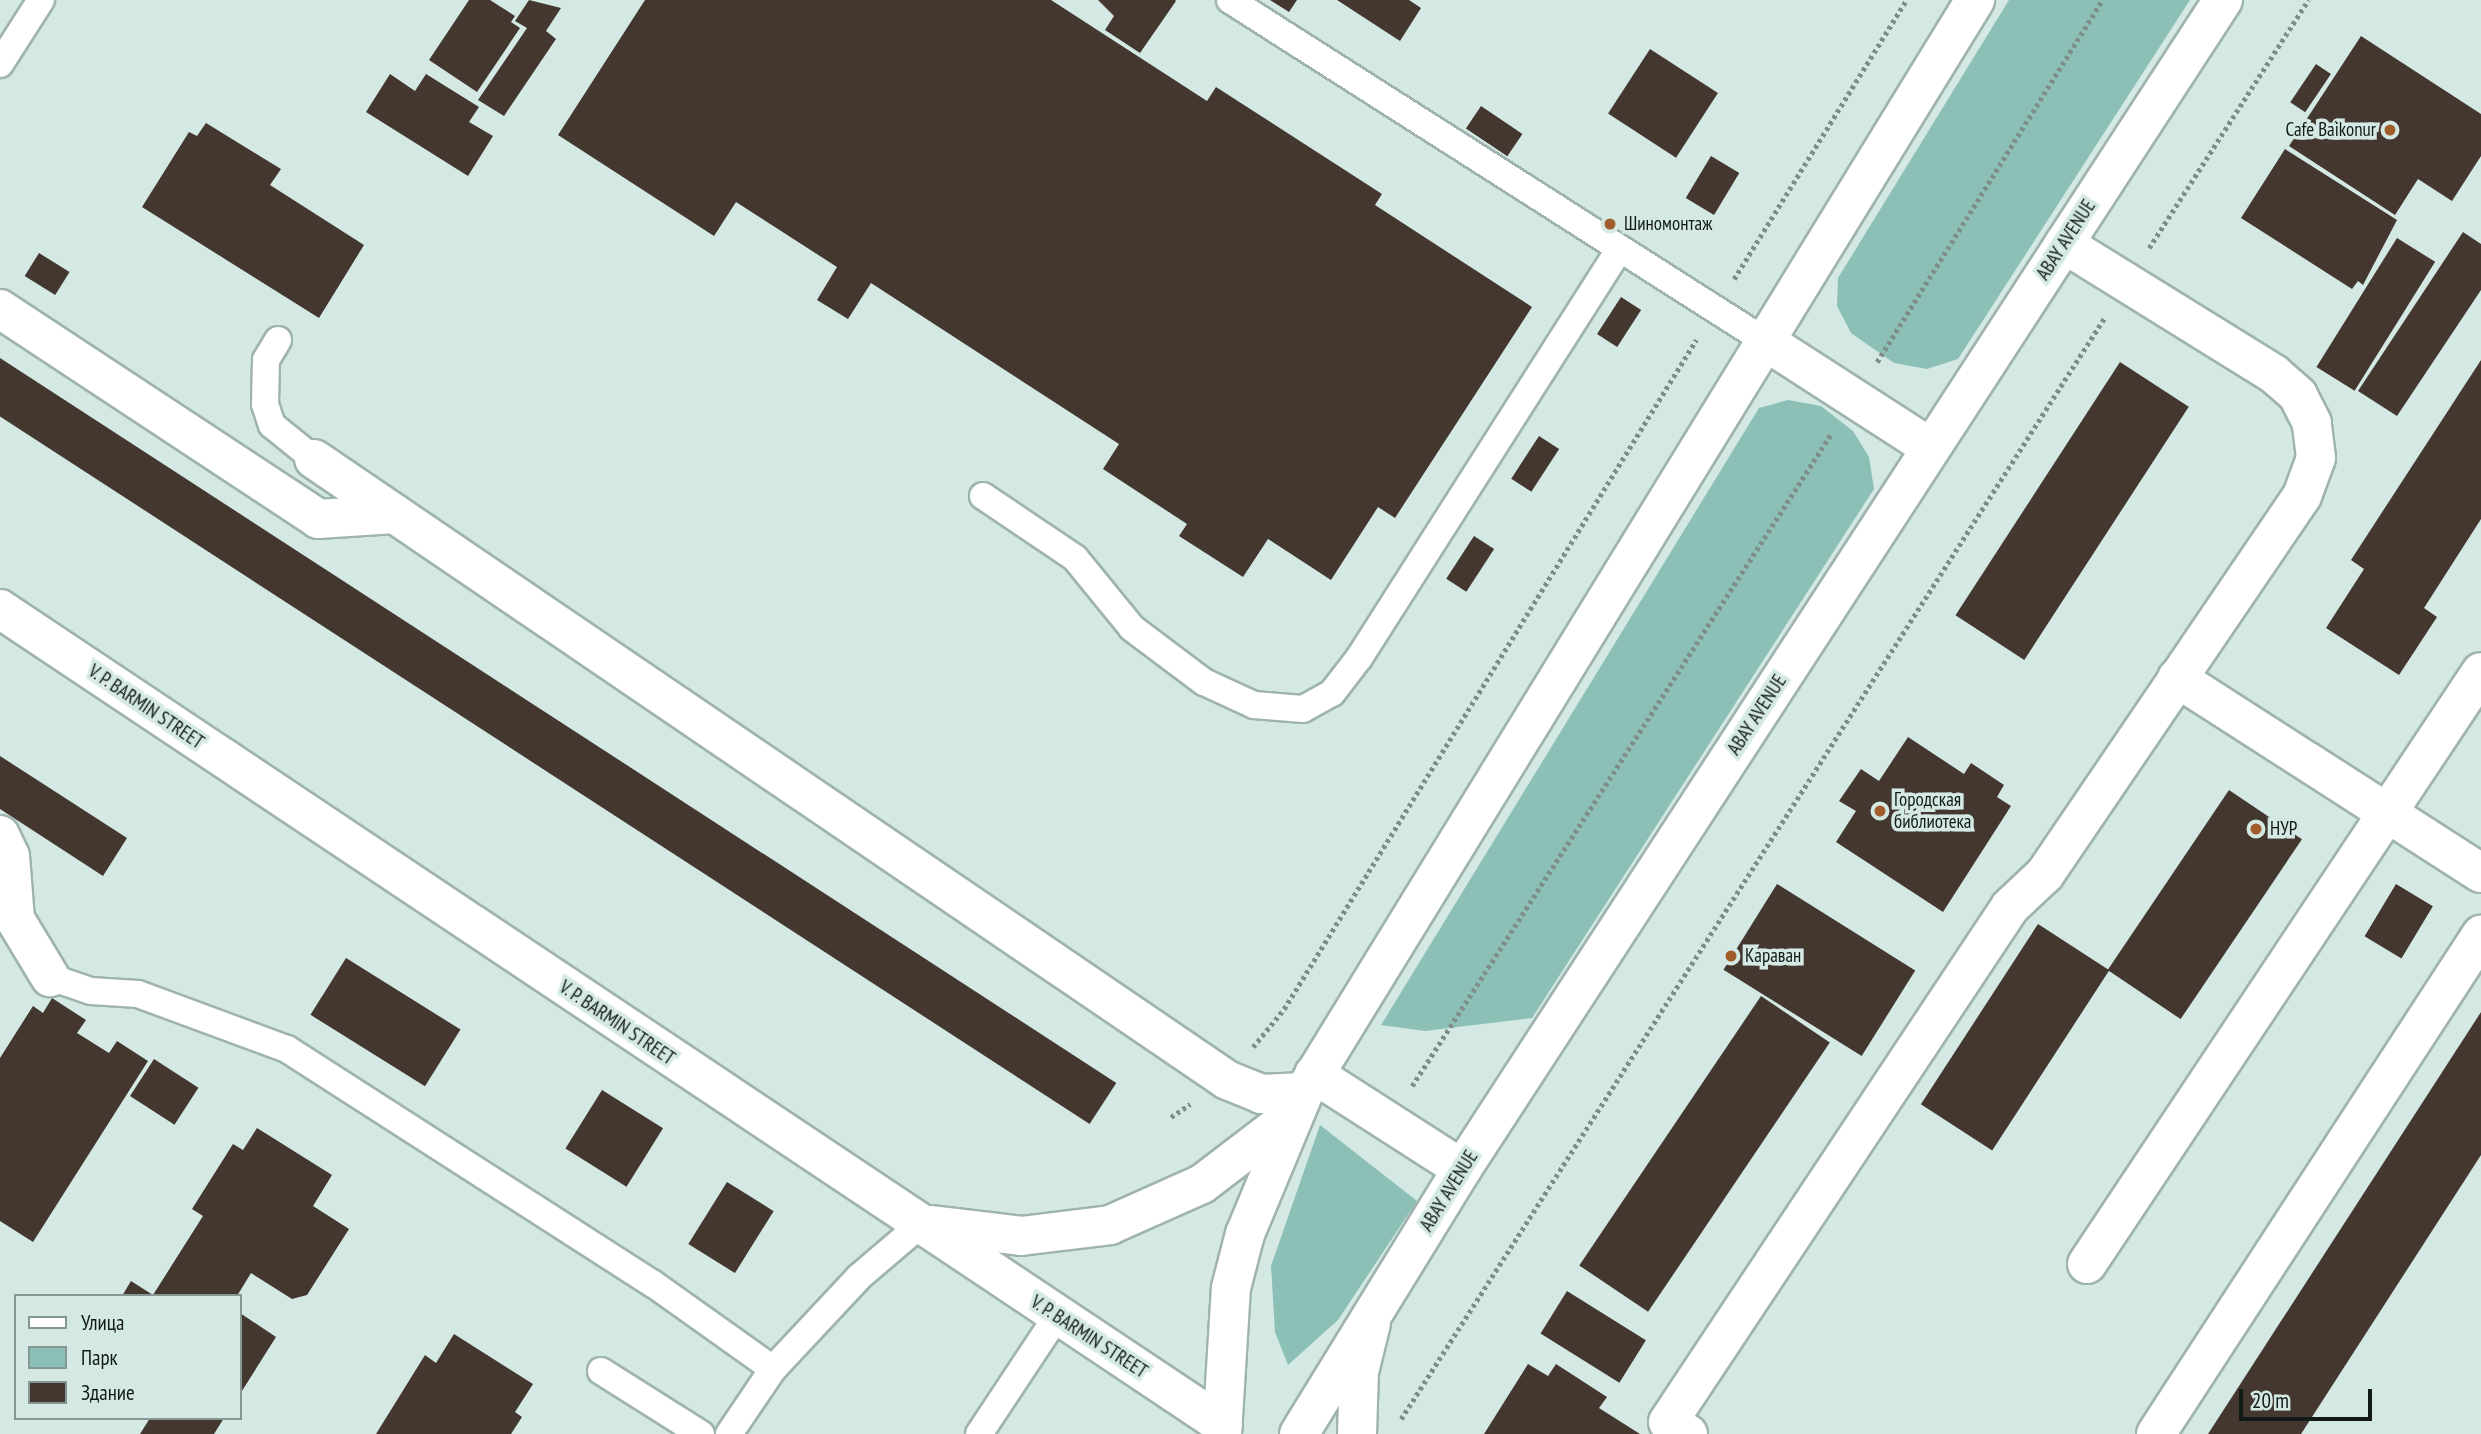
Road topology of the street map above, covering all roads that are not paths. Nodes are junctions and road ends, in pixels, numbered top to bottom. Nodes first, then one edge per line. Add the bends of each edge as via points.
1 (41, 0) edge
2 (1230, 0) edge
3 (1975, 0) edge
4 (2223, 0) edge
5 (0, 64) edge
6 (2064, 244) junction
7 (1620, 249) junction
8 (0, 309) edge
9 (278, 340) dead end
10 (1765, 341) junction
11 (1931, 448) junction
12 (314, 458) joint
13 (983, 496) dead end
14 (396, 514) junction
15 (0, 608) edge
16 (2481, 672) edge
17 (2177, 678) junction
18 (2390, 815) junction
19 (0, 835) edge
20 (2481, 873) edge
21 (2481, 935) edge
22 (50, 977) joint
23 (1304, 1093) junction
24 (1462, 1168) junction
25 (917, 1224) junction
26 (2087, 1264) dead end
27 (1374, 1311) junction
28 (1057, 1316) junction
29 (773, 1369) junction
30 (601, 1371) dead end
31 (1227, 1431) edge
32 (701, 1434) edge
33 (729, 1434) edge
34 (979, 1434) edge
35 (1298, 1434) edge
36 (1357, 1434) edge
37 (1688, 1434) edge
38 (2157, 1434) edge

1 - 5 lane
2 - 7 lane
3 - 10 street
4 - 6 street, ABAY AVENUE
6 - 11 street, ABAY AVENUE
6 - 17 street via 2274,374 2298,395 2312,423 2316,458 2302,496
7 - 10 lane
7 - 13 lane via 1359,658 1332,693 1303,709 1254,705 1204,681 1132,628 1075,558
8 - 14 street via 318,519
9 - 12 lane via 266,360 265,404 272,425
10 - 11 street
10 - 23 street
11 - 24 street, ABAY AVENUE
12 - 14 street
14 - 23 street via 1227,1080 1261,1094
15 - 25 street, V. P. BARMIN STREET
16 - 18 street
17 - 18 street
17 - 37 street via 2045,874 2010,907 1668,1422
18 - 20 street
18 - 26 street
19 - 22 street via 10,856 15,919
21 - 38 street
22 - 29 lane via 91,991 138,994 287,1049 652,1283
23 - 24 street via 1389,1122
23 - 25 street via 1202,1184 1110,1225 1021,1236
23 - 31 street via 1245,1234 1231,1288
24 - 27 street, ABAY AVENUE
25 - 28 street, V. P. BARMIN STREET
25 - 29 lane via 859,1277
27 - 35 street, ABAY AVENUE
27 - 36 street via 1359,1372
28 - 31 street, V. P. BARMIN STREET
28 - 34 lane
29 - 33 lane
30 - 32 lane

